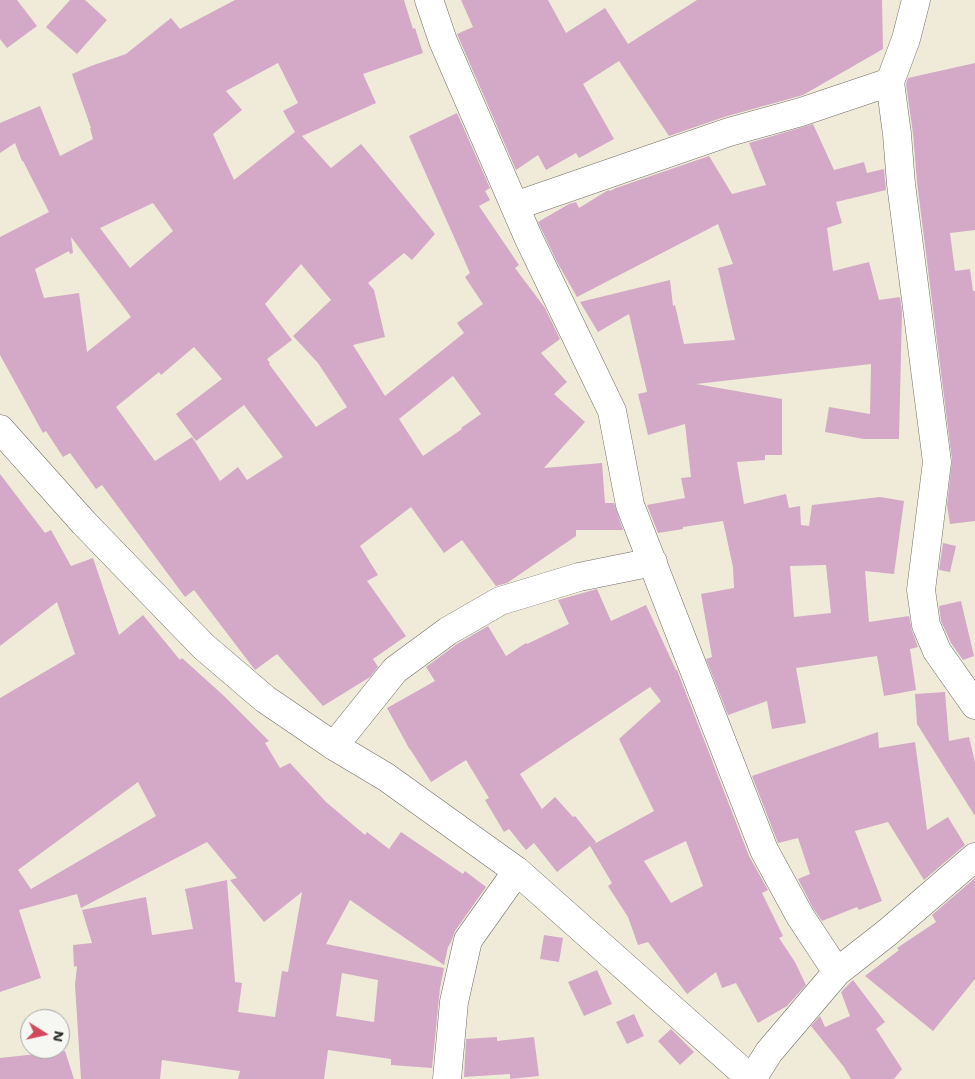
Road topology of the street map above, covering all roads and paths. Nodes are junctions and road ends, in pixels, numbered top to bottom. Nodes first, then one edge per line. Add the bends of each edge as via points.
1 (429, 0) edge
2 (916, 0) edge
3 (890, 82) junction
4 (515, 206) junction
5 (0, 429) edge
6 (653, 562) junction
7 (975, 705) edge
8 (334, 746) junction
9 (975, 858) edge
10 (517, 871) junction
11 (837, 972) junction
12 (446, 1079) edge
13 (751, 1079) edge

1 - 4 street via 443,41
2 - 3 street
3 - 4 street via 729,132
3 - 7 street via 900,184 937,462 921,590 926,625 938,651
4 - 6 street via 612,411 630,505
5 - 8 street via 84,523 203,646 265,699
6 - 8 street via 579,577 500,602 448,631 395,670
6 - 11 street via 764,850 800,916
8 - 10 street via 386,777
9 - 11 street
10 - 12 street via 468,940 454,1002
10 - 13 street
11 - 13 street via 769,1052

